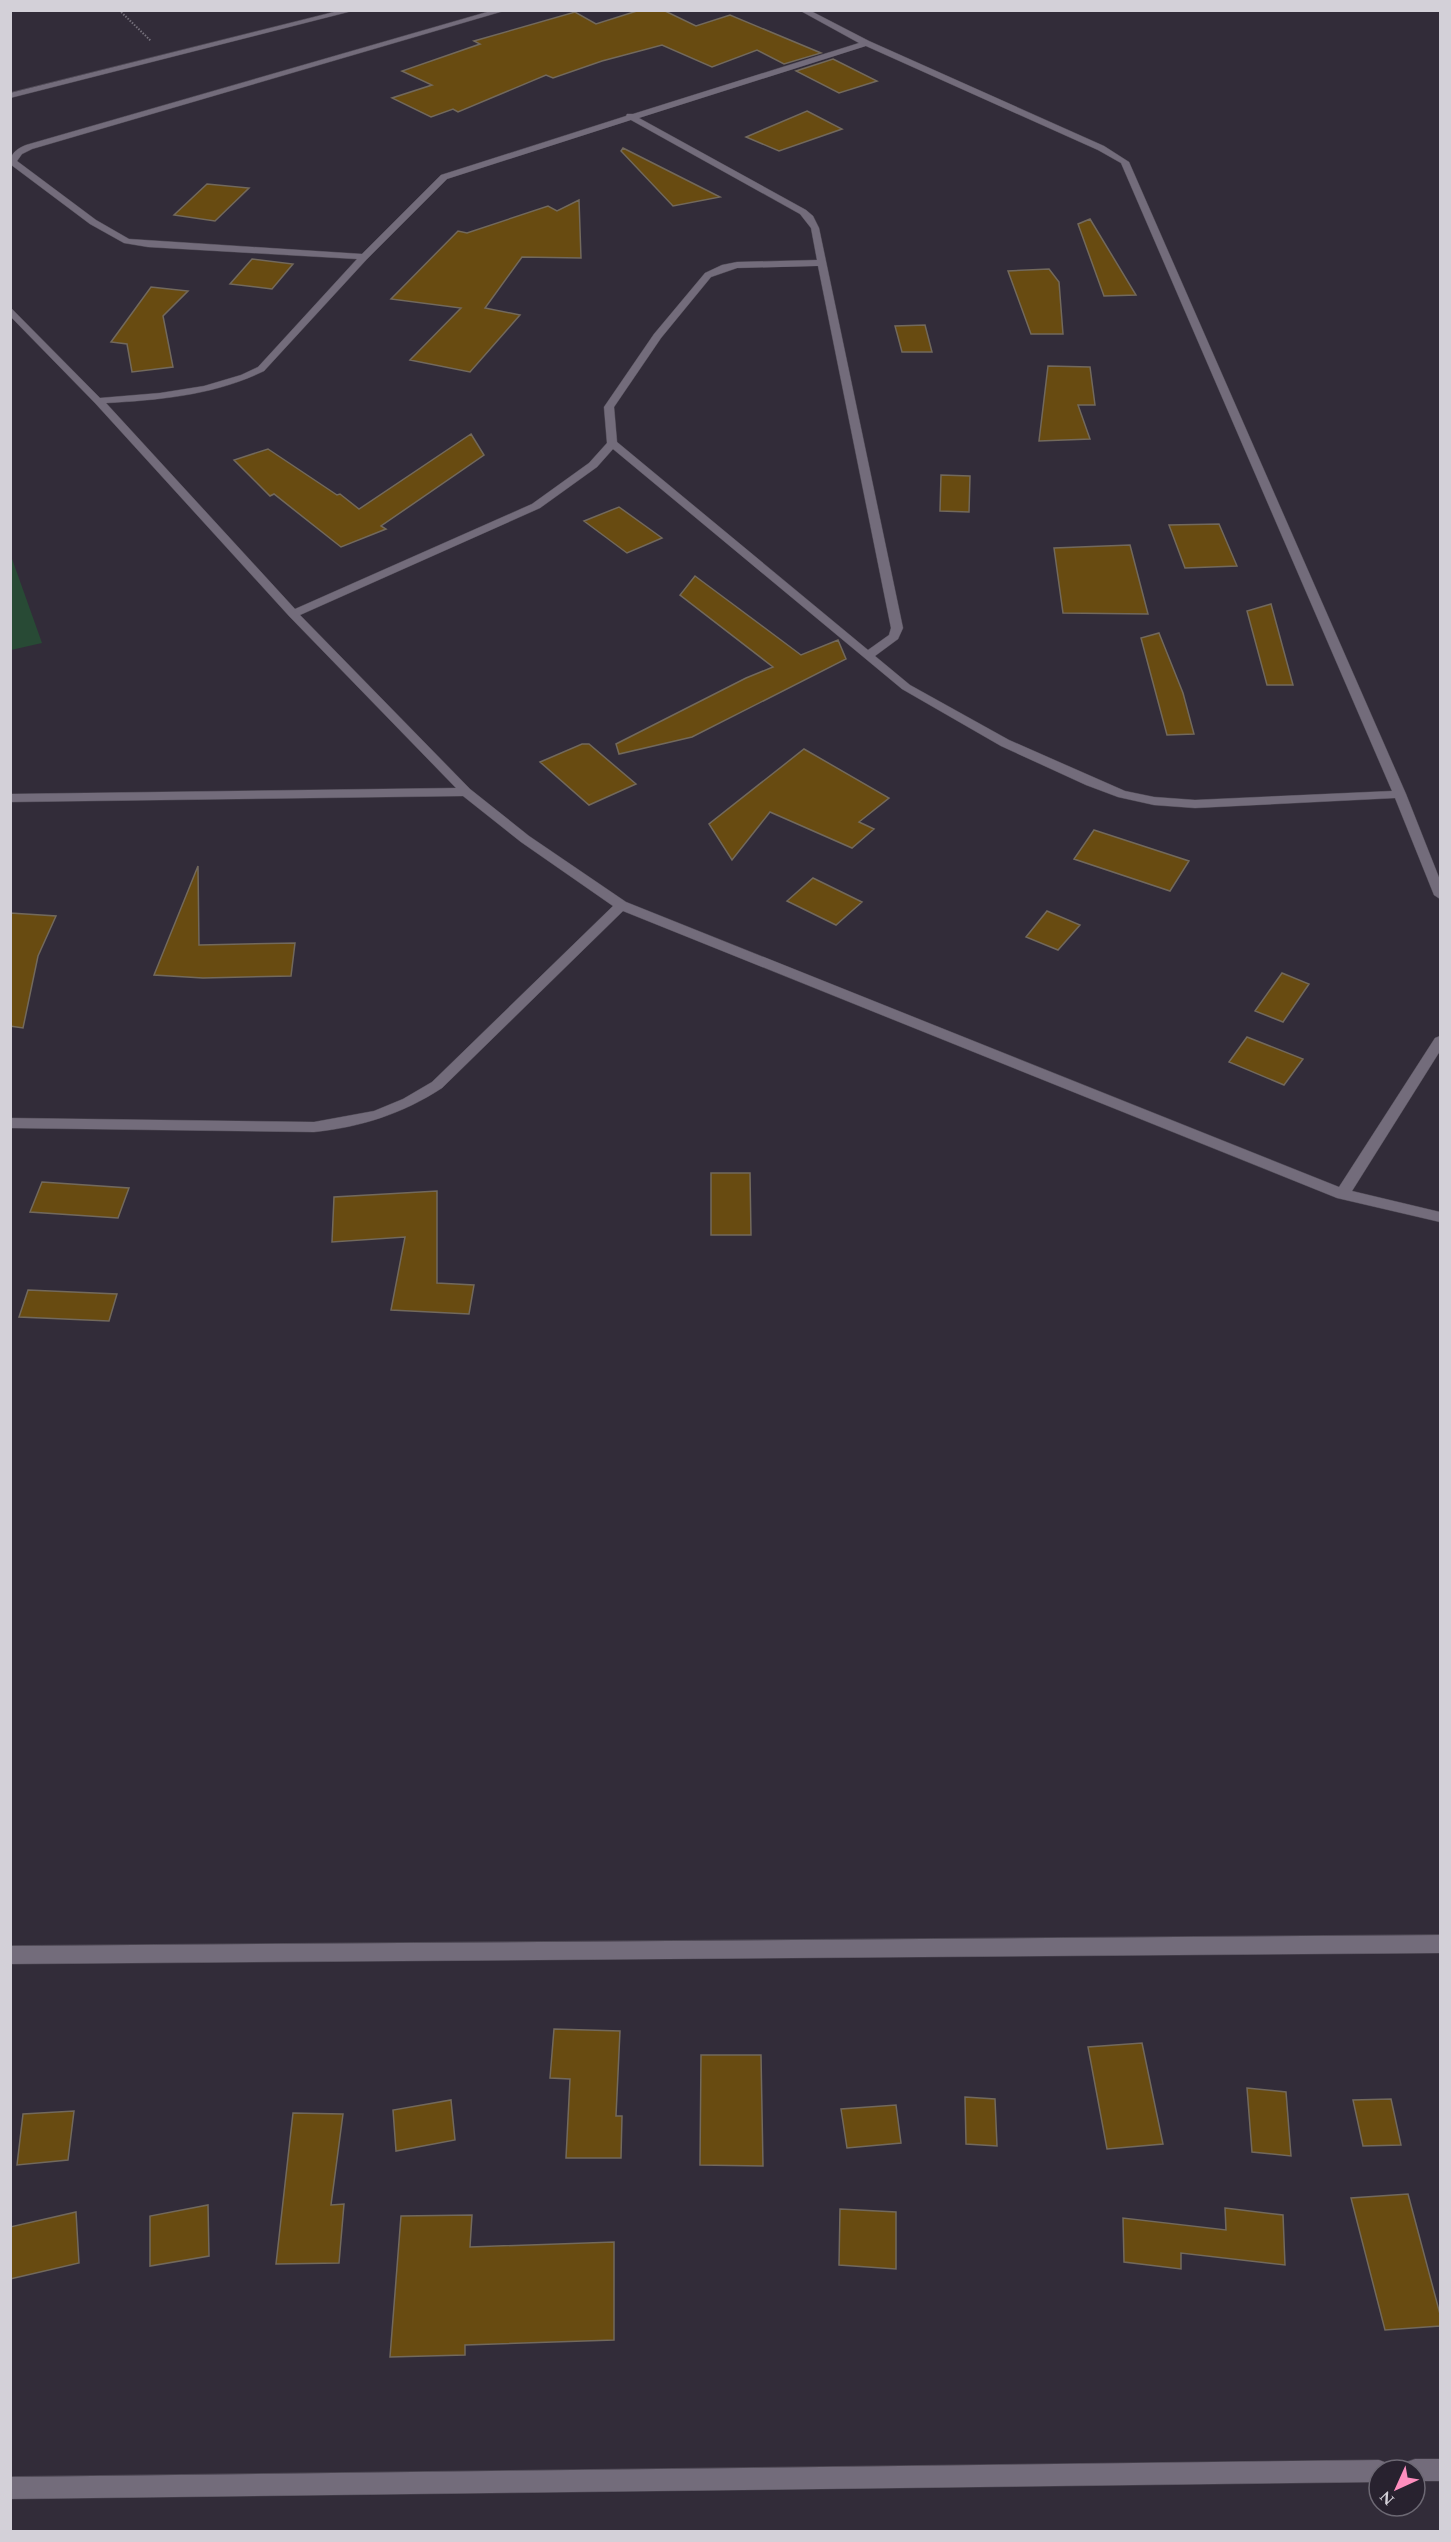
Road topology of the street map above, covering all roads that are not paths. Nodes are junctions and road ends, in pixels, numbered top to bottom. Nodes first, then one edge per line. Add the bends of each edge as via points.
1 (353, 10) edge
2 (504, 10) edge
3 (802, 10) edge
4 (866, 43) junction
5 (10, 96) edge
6 (630, 116) junction
7 (364, 256) junction
8 (824, 263) junction
9 (10, 310) edge
10 (98, 401) junction
11 (612, 443) junction
12 (293, 614) junction
13 (869, 655) junction
14 (466, 792) junction
15 (1400, 794) junction
16 (10, 798) edge
17 (1440, 895) edge
18 (621, 905) junction
19 (1440, 1041) edge
20 (10, 1123) edge
21 (1342, 1194) junction
22 (1440, 1217) edge
23 (1440, 1944) edge
24 (10, 1955) edge
25 (1367, 2470) edge
26 (10, 2488) edge

1 - 5 street
2 - 7 street via 20,150 13,162 93,222 127,240
3 - 4 street
4 - 6 street
4 - 15 street via 1091,143 1125,162
6 - 7 street via 444,177
6 - 8 street via 803,212 815,228
7 - 10 street via 261,369 247,378 143,398
8 - 11 street via 737,265 708,275 657,336 609,407
8 - 13 street via 897,628 894,637
9 - 10 street
10 - 12 street
11 - 12 street via 593,465 536,506
11 - 13 street
12 - 14 street
13 - 15 street via 906,687 1005,743 1122,794 1195,804
14 - 16 street
14 - 18 street via 525,839
15 - 17 street
18 - 20 street via 437,1085 408,1105 345,1125 314,1127
18 - 21 street
19 - 21 street
21 - 22 street
23 - 24 street
25 - 26 street

